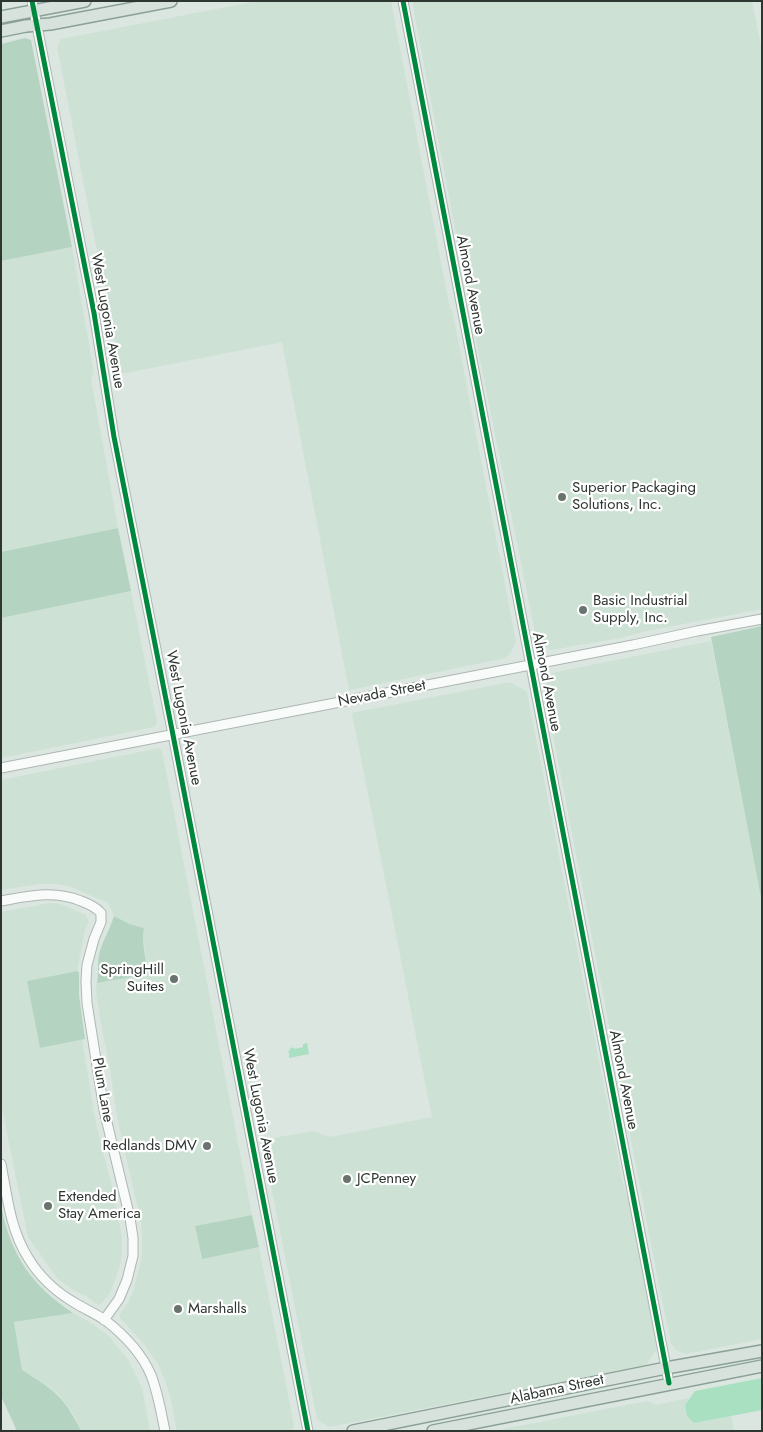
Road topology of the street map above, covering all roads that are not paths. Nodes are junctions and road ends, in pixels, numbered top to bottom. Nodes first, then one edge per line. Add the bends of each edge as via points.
1 (85, 1) edge
2 (171, 1) edge
3 (403, 1) edge
4 (33, 6) edge
5 (1, 17) edge
6 (37, 25) junction
7 (1, 31) edge
8 (762, 619) edge
9 (530, 665) junction
10 (173, 735) junction
11 (1, 768) edge
12 (1, 901) edge
13 (1, 1164) edge
14 (104, 1320) junction
15 (762, 1350) edge
16 (762, 1366) edge
17 (666, 1368) junction
18 (669, 1383) junction
19 (164, 1431) edge
20 (308, 1431) edge
21 (353, 1431) edge
22 (433, 1431) edge

1 - 4 main road
2 - 6 main road
3 - 9 street, Almond Avenue
4 - 5 main road
4 - 6 street, West Lugonia Avenue
6 - 7 main road
6 - 10 street, West Lugonia Avenue
8 - 9 street, Nevada Street
9 - 10 street, Nevada Street
9 - 17 street, Almond Avenue
10 - 11 street, Nevada Street
10 - 20 street, West Lugonia Avenue
12 - 14 street, Plum Lane via 34,895 58,895 94,906 101,914 87,965 87,1003 104,1110 133,1238 133,1256 127,1280
13 - 14 street via 11,1218 27,1256 59,1292
14 - 19 street via 144,1361 151,1375
15 - 17 main road, Alabama Street
16 - 18 main road, Alabama Street
17 - 18 street, Almond Avenue
17 - 21 main road, Alabama Street
18 - 22 main road, Alabama Street

